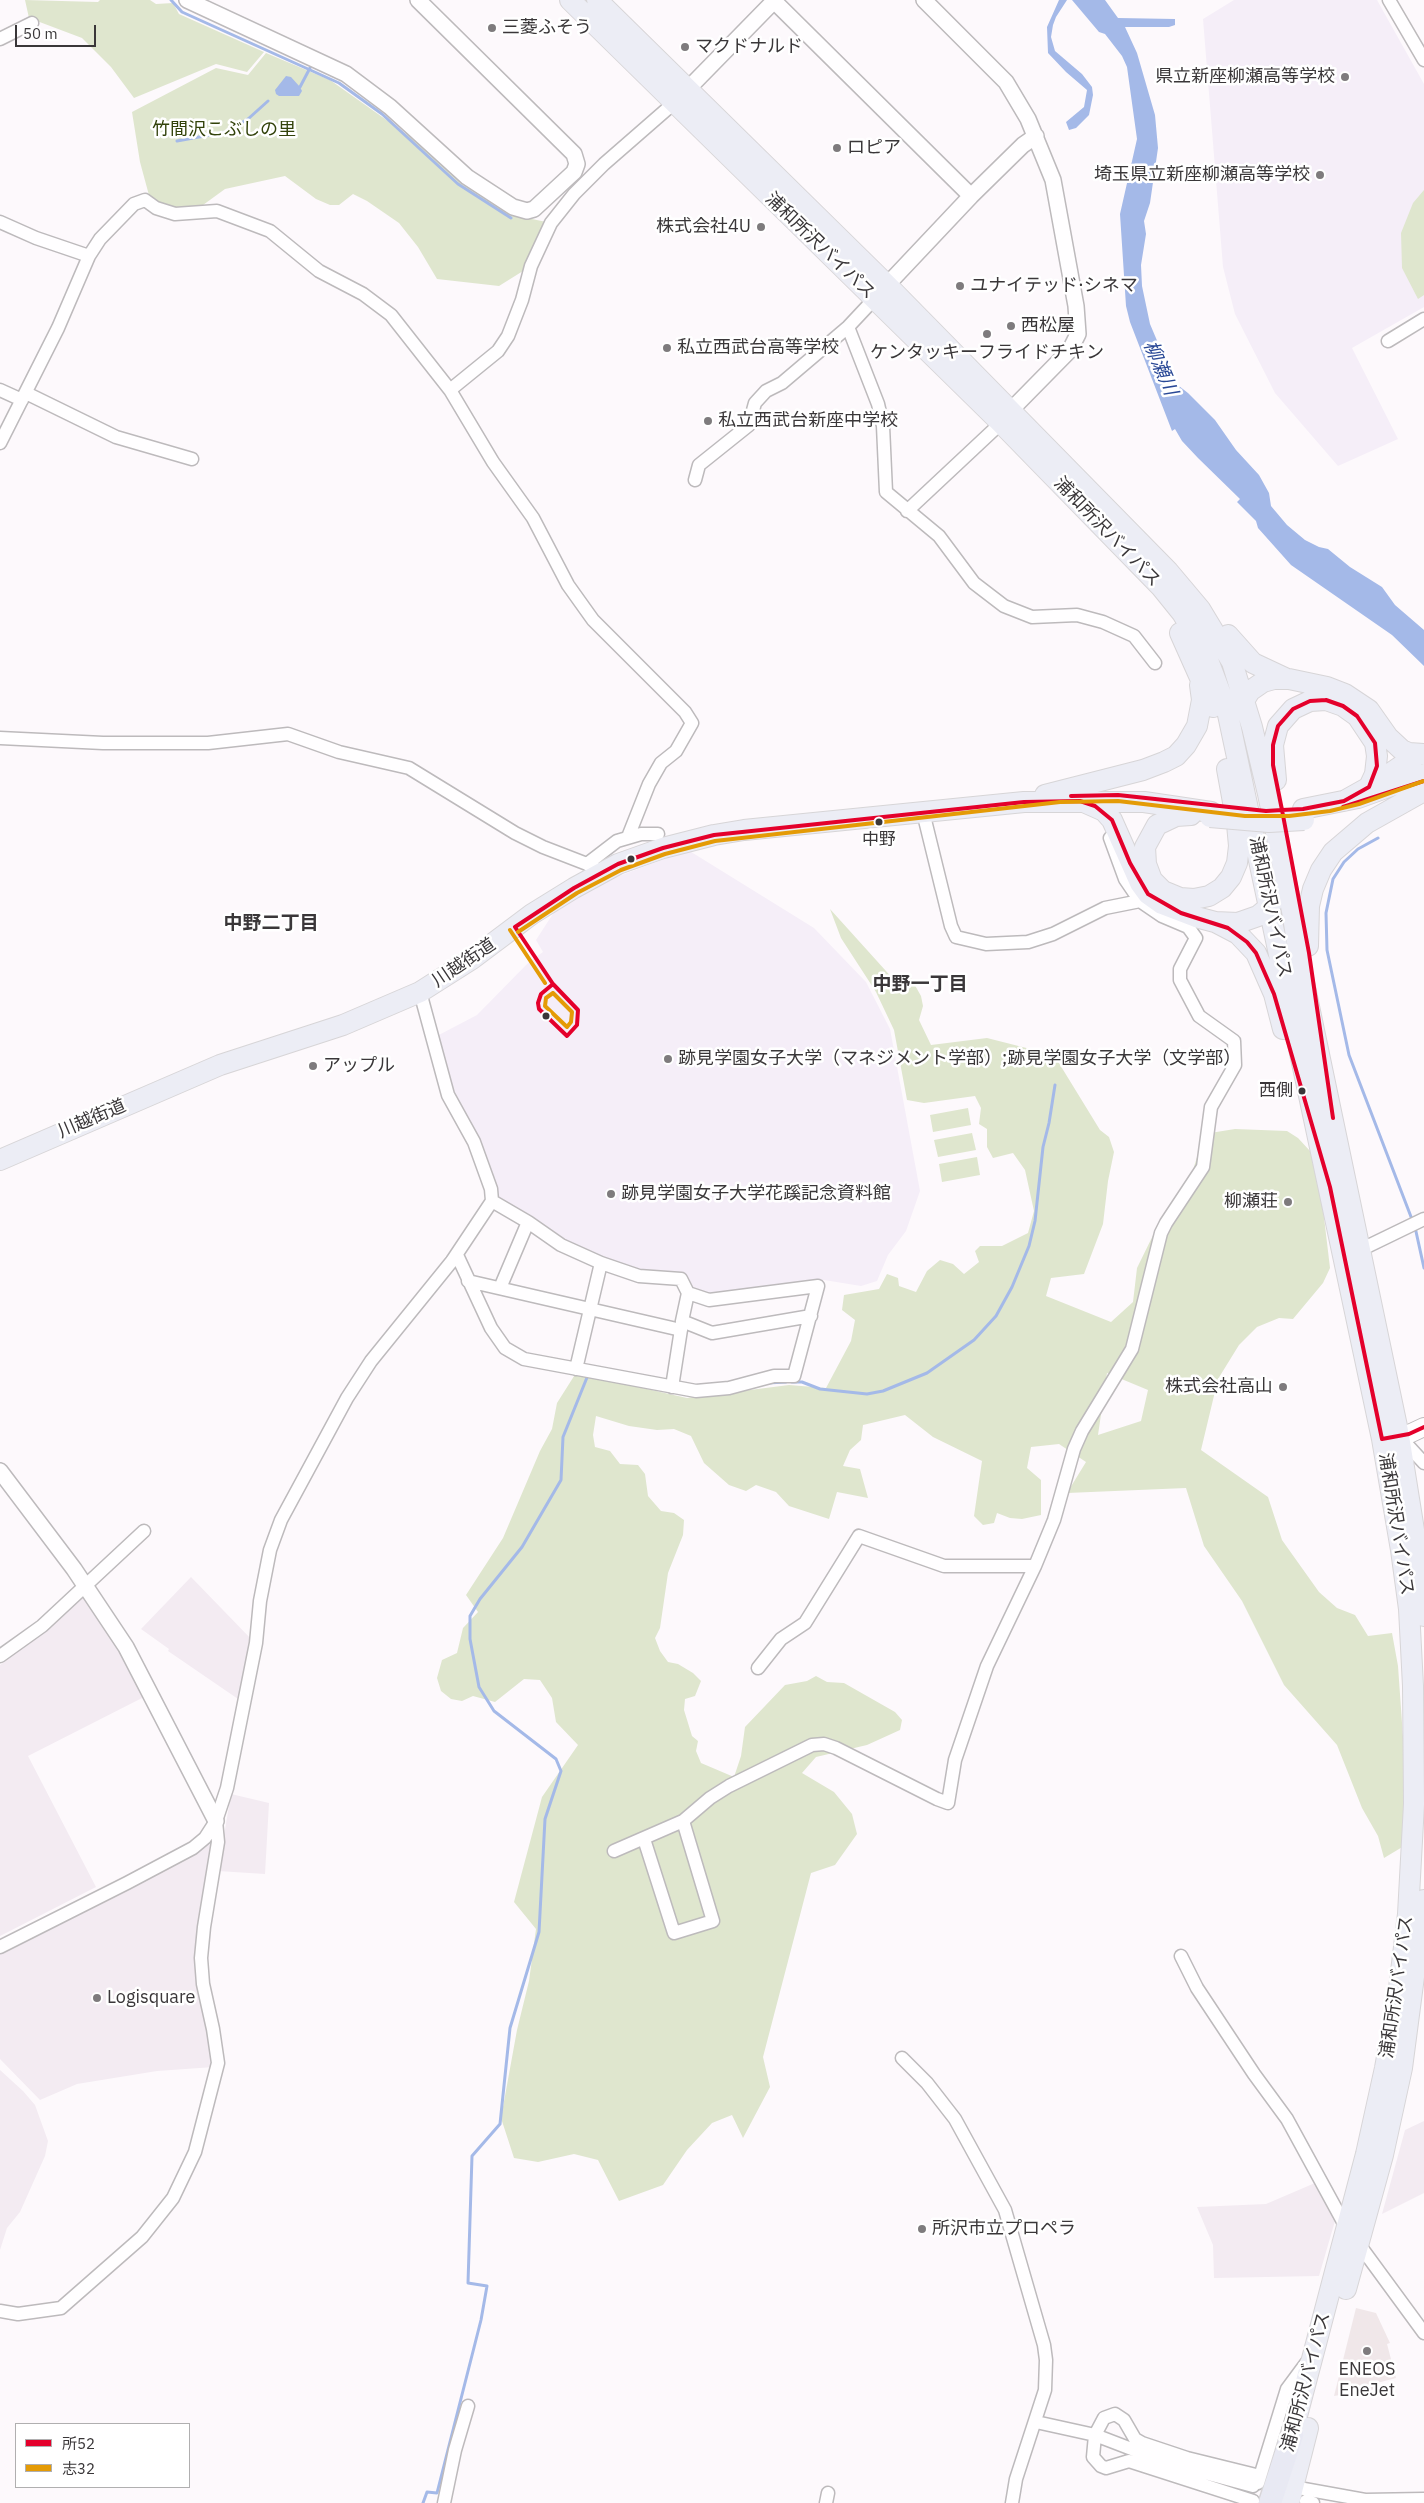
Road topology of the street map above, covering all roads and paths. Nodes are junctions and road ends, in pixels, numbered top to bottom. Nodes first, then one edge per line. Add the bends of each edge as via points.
1 (187, 0) edge
2 (418, 0) edge
3 (570, 0) edge
4 (597, 0) edge
5 (774, 0) edge
6 (924, 0) edge
7 (1389, 0) edge
8 (32, 23) dead end
9 (0, 38) edge
10 (1424, 60) edge
11 (688, 89) junction
12 (674, 103) junction
13 (1036, 136) junction
14 (971, 196) junction
15 (0, 222) edge
16 (89, 256) junction
17 (881, 292) junction
18 (1424, 319) edge
19 (848, 327) junction
20 (1388, 341) dead end
21 (0, 390) edge
22 (450, 390) junction
23 (24, 397) junction
24 (1005, 417) junction
25 (0, 443) edge
26 (192, 459) dead end
27 (695, 480) dead end
28 (906, 511) junction
29 (1112, 512) junction
30 (1129, 552) junction
31 (1154, 663) dead end
32 (1197, 671) junction
33 (1289, 679) junction
34 (1244, 698) junction
35 (0, 738) edge
36 (1420, 755) edge
37 (1424, 774) edge
38 (1417, 785) edge
39 (1369, 788) junction
40 (1268, 794) junction
41 (1030, 800) junction
42 (1080, 801) junction
43 (1344, 801) junction
44 (1211, 811) junction
45 (923, 812) junction
46 (1303, 814) junction
47 (658, 834) dead end
48 (631, 836) junction
49 (1110, 838) dead end
50 (1257, 843) junction
51 (641, 855) junction
52 (594, 868) junction
53 (1140, 901) junction
54 (1270, 906) junction
55 (1215, 922) junction
56 (1309, 953) junction
57 (420, 992) junction
58 (1331, 1105) junction
59 (0, 1160) edge
60 (1330, 1187) junction
61 (492, 1202) junction
62 (1424, 1219) edge
63 (528, 1222) junction
64 (1360, 1250) junction
65 (456, 1255) junction
66 (601, 1263) junction
67 (468, 1281) junction
68 (500, 1288) junction
69 (688, 1293) junction
70 (589, 1310) junction
71 (811, 1316) junction
72 (682, 1326) junction
73 (576, 1369) junction
74 (672, 1387) junction
75 (1424, 1427) edge
76 (1390, 1437) junction
77 (1424, 1463) edge
78 (0, 1471) edge
79 (144, 1530) dead end
80 (1035, 1566) junction
81 (85, 1586) junction
82 (1424, 1616) edge
83 (0, 1656) edge
84 (758, 1668) dead end
85 (216, 1821) junction
86 (683, 1821) junction
87 (644, 1839) junction
88 (614, 1851) dead end
89 (1424, 1900) edge
90 (0, 1947) edge
91 (1181, 1956) dead end
92 (902, 2058) dead end
93 (1353, 2236) junction
94 (0, 2311) edge
95 (1424, 2333) edge
96 (1315, 2352) junction
97 (468, 2406) dead end
98 (1036, 2422) junction
99 (1094, 2435) junction
100 (1292, 2435) junction
101 (1256, 2481) junction
102 (1300, 2498) edge
103 (1424, 2499) edge
104 (1258, 2502) edge
105 (444, 2503) edge
106 (1012, 2503) edge
107 (1274, 2503) edge

1 - 2 street via 346,74 468,177 513,207 527,211 534,209 574,172 574,154
3 - 12 highway, 浦和所沢バイパス
4 - 11 highway, 浦和所沢バイパス
5 - 11 street
5 - 14 street
6 - 13 street via 1006,82
7 - 10 street
8 - 9 street
11 - 12 street
11 - 17 highway, 浦和所沢バイパス
12 - 17 highway, 浦和所沢バイパス
12 - 22 street via 604,164 568,201 541,241 508,336 498,351
13 - 14 street
13 - 24 street via 1053,180 1076,306 1078,334 1070,350
14 - 17 street
15 - 16 street
16 - 22 street via 111,225 134,204 145,200 156,208 175,214 217,210 270,231 319,271 363,294 391,315
16 - 23 street
17 - 19 street
17 - 24 highway, 浦和所沢バイパス
18 - 20 street
19 - 27 street via 782,382 766,391 755,403 748,425 699,466
19 - 28 street via 878,404 883,426 886,492
21 - 23 street
22 - 48 street via 493,462 533,518 568,585 593,620 685,712 692,723 676,751 661,763 649,784
23 - 25 street
23 - 26 street via 116,437
24 - 28 street
24 - 29 highway, 浦和所沢バイパス
24 - 30 highway, 浦和所沢バイパス
28 - 31 street via 939,536 974,583 1004,606 1032,618 1077,615 1103,622 1134,636
29 - 33 highway via 1178,570 1252,663
29 - 34 highway, 浦和所沢バイパス via 1200,609 1232,662
30 - 32 highway via 1183,638
30 - 50 highway, 浦和所沢バイパス via 1182,613 1205,652 1227,710
32 - 41 highway via 1202,700 1197,726 1176,756 1142,770
32 - 44 highway via 1213,707 1229,779 1239,846 1237,863 1222,888 1208,896 1180,898 1163,891 1152,880 1146,864 1145,847 1149,837 1157,825 1176,816
33 - 34 highway via 1263,682
33 - 36 highway via 1327,686 1359,702 1369,710 1395,745 1409,754
34 - 40 highway, 浦和所沢バイパス
34 - 50 highway via 1236,719 1236,730 1254,807
35 - 52 street via 103,743 208,743 288,734 339,752 409,768 515,833
36 - 39 highway
37 - 38 highway
38 - 43 highway, 川越街道
38 - 46 highway via 1365,807
38 - 56 highway via 1333,852 1321,870 1309,906
39 - 43 highway
39 - 56 highway via 1377,766 1375,743 1357,716 1343,706 1326,700 1310,701 1293,710 1278,726 1273,745 1273,765
40 - 54 highway via 1279,881 1278,892
40 - 58 highway, 浦和所沢バイパス
41 - 42 highway, 川越街道
41 - 44 highway, 川越街道 via 1118,795
41 - 45 highway, 川越街道
42 - 44 highway, 川越街道 via 1144,802
42 - 55 highway via 1094,806 1112,820 1130,864 1148,894 1181,913
43 - 46 highway, 川越街道
44 - 46 highway, 川越街道
45 - 51 highway, 川越街道 via 744,830 688,841
45 - 53 street via 956,937 986,944 1028,942 1053,934 1105,908
47 - 48 street
48 - 51 street
48 - 52 street via 616,841
49 - 53 street via 1125,879
50 - 54 highway, 浦和所沢バイパス
51 - 52 highway, 川越街道
52 - 57 highway, 川越街道 via 472,960
53 - 80 street via 1162,916 1188,927 1196,938 1180,969 1180,980 1199,1016 1234,1041 1235,1065 1211,1107 1203,1167 1162,1234 1132,1349 1082,1431
54 - 55 highway via 1247,921
54 - 60 highway, 浦和所沢バイパス
55 - 60 highway via 1247,942 1264,969
56 - 58 highway
57 - 59 highway, 川越街道 via 343,1025 220,1065
57 - 61 street via 448,1095 474,1142 491,1189
58 - 64 highway, 浦和所沢バイパス
60 - 76 highway, 浦和所沢バイパス
61 - 63 street
61 - 65 street
62 - 64 street
63 - 66 street via 561,1245
63 - 68 street
64 - 76 highway, 浦和所沢バイパス
65 - 67 street
65 - 85 street via 352,1390 281,1520 270,1550 256,1643 227,1788
66 - 69 street via 639,1276 682,1279
66 - 70 street
67 - 68 street
67 - 73 street via 491,1328 505,1348 524,1359
68 - 70 street
69 - 71 street via 708,1300 818,1286
69 - 72 street
70 - 72 street
70 - 73 street
71 - 72 street via 712,1333
71 - 74 street via 794,1376 774,1376 730,1388 696,1391
72 - 74 street
73 - 74 street
75 - 76 main road
76 - 77 street
76 - 82 highway, 浦和所沢バイパス via 1417,1549
76 - 93 highway, 浦和所沢バイパス via 1409,1610 1415,1732 1414,1804 1408,1914 1398,1996
78 - 81 street
79 - 81 street
80 - 84 street via 944,1566 859,1536 805,1623 781,1639
80 - 86 street via 987,1666 954,1760 948,1802 824,1744 812,1745 788,1755 729,1786
81 - 83 street via 42,1626
81 - 85 street via 126,1646
85 - 90 street via 205,1838 193,1848
85 - 94 street via 218,1842 202,1958 203,1984 218,2063 195,2152 173,2198 142,2237 61,2308 18,2314
86 - 87 street
86 - 87 street via 712,1922 674,1933
87 - 88 street
89 - 93 highway, 浦和所沢バイパス via 1402,2068 1383,2154
91 - 93 street via 1197,1988 1287,2119
92 - 98 street via 955,2119 1005,2210 1046,2360 1045,2390
93 - 95 street
93 - 96 highway, 浦和所沢バイパス
93 - 102 highway, 浦和所沢バイパス
96 - 100 highway, 浦和所沢バイパス
96 - 101 street via 1287,2389
97 - 105 street
98 - 99 street
98 - 106 street via 1016,2479
99 - 101 street via 1168,2463
99 - 101 street via 1104,2418 1115,2414 1142,2443
99 - 104 street via 1093,2456 1101,2466 1106,2468 1129,2461
100 - 104 highway
100 - 107 highway, 浦和所沢バイパス
101 - 104 street
102 - 103 street

